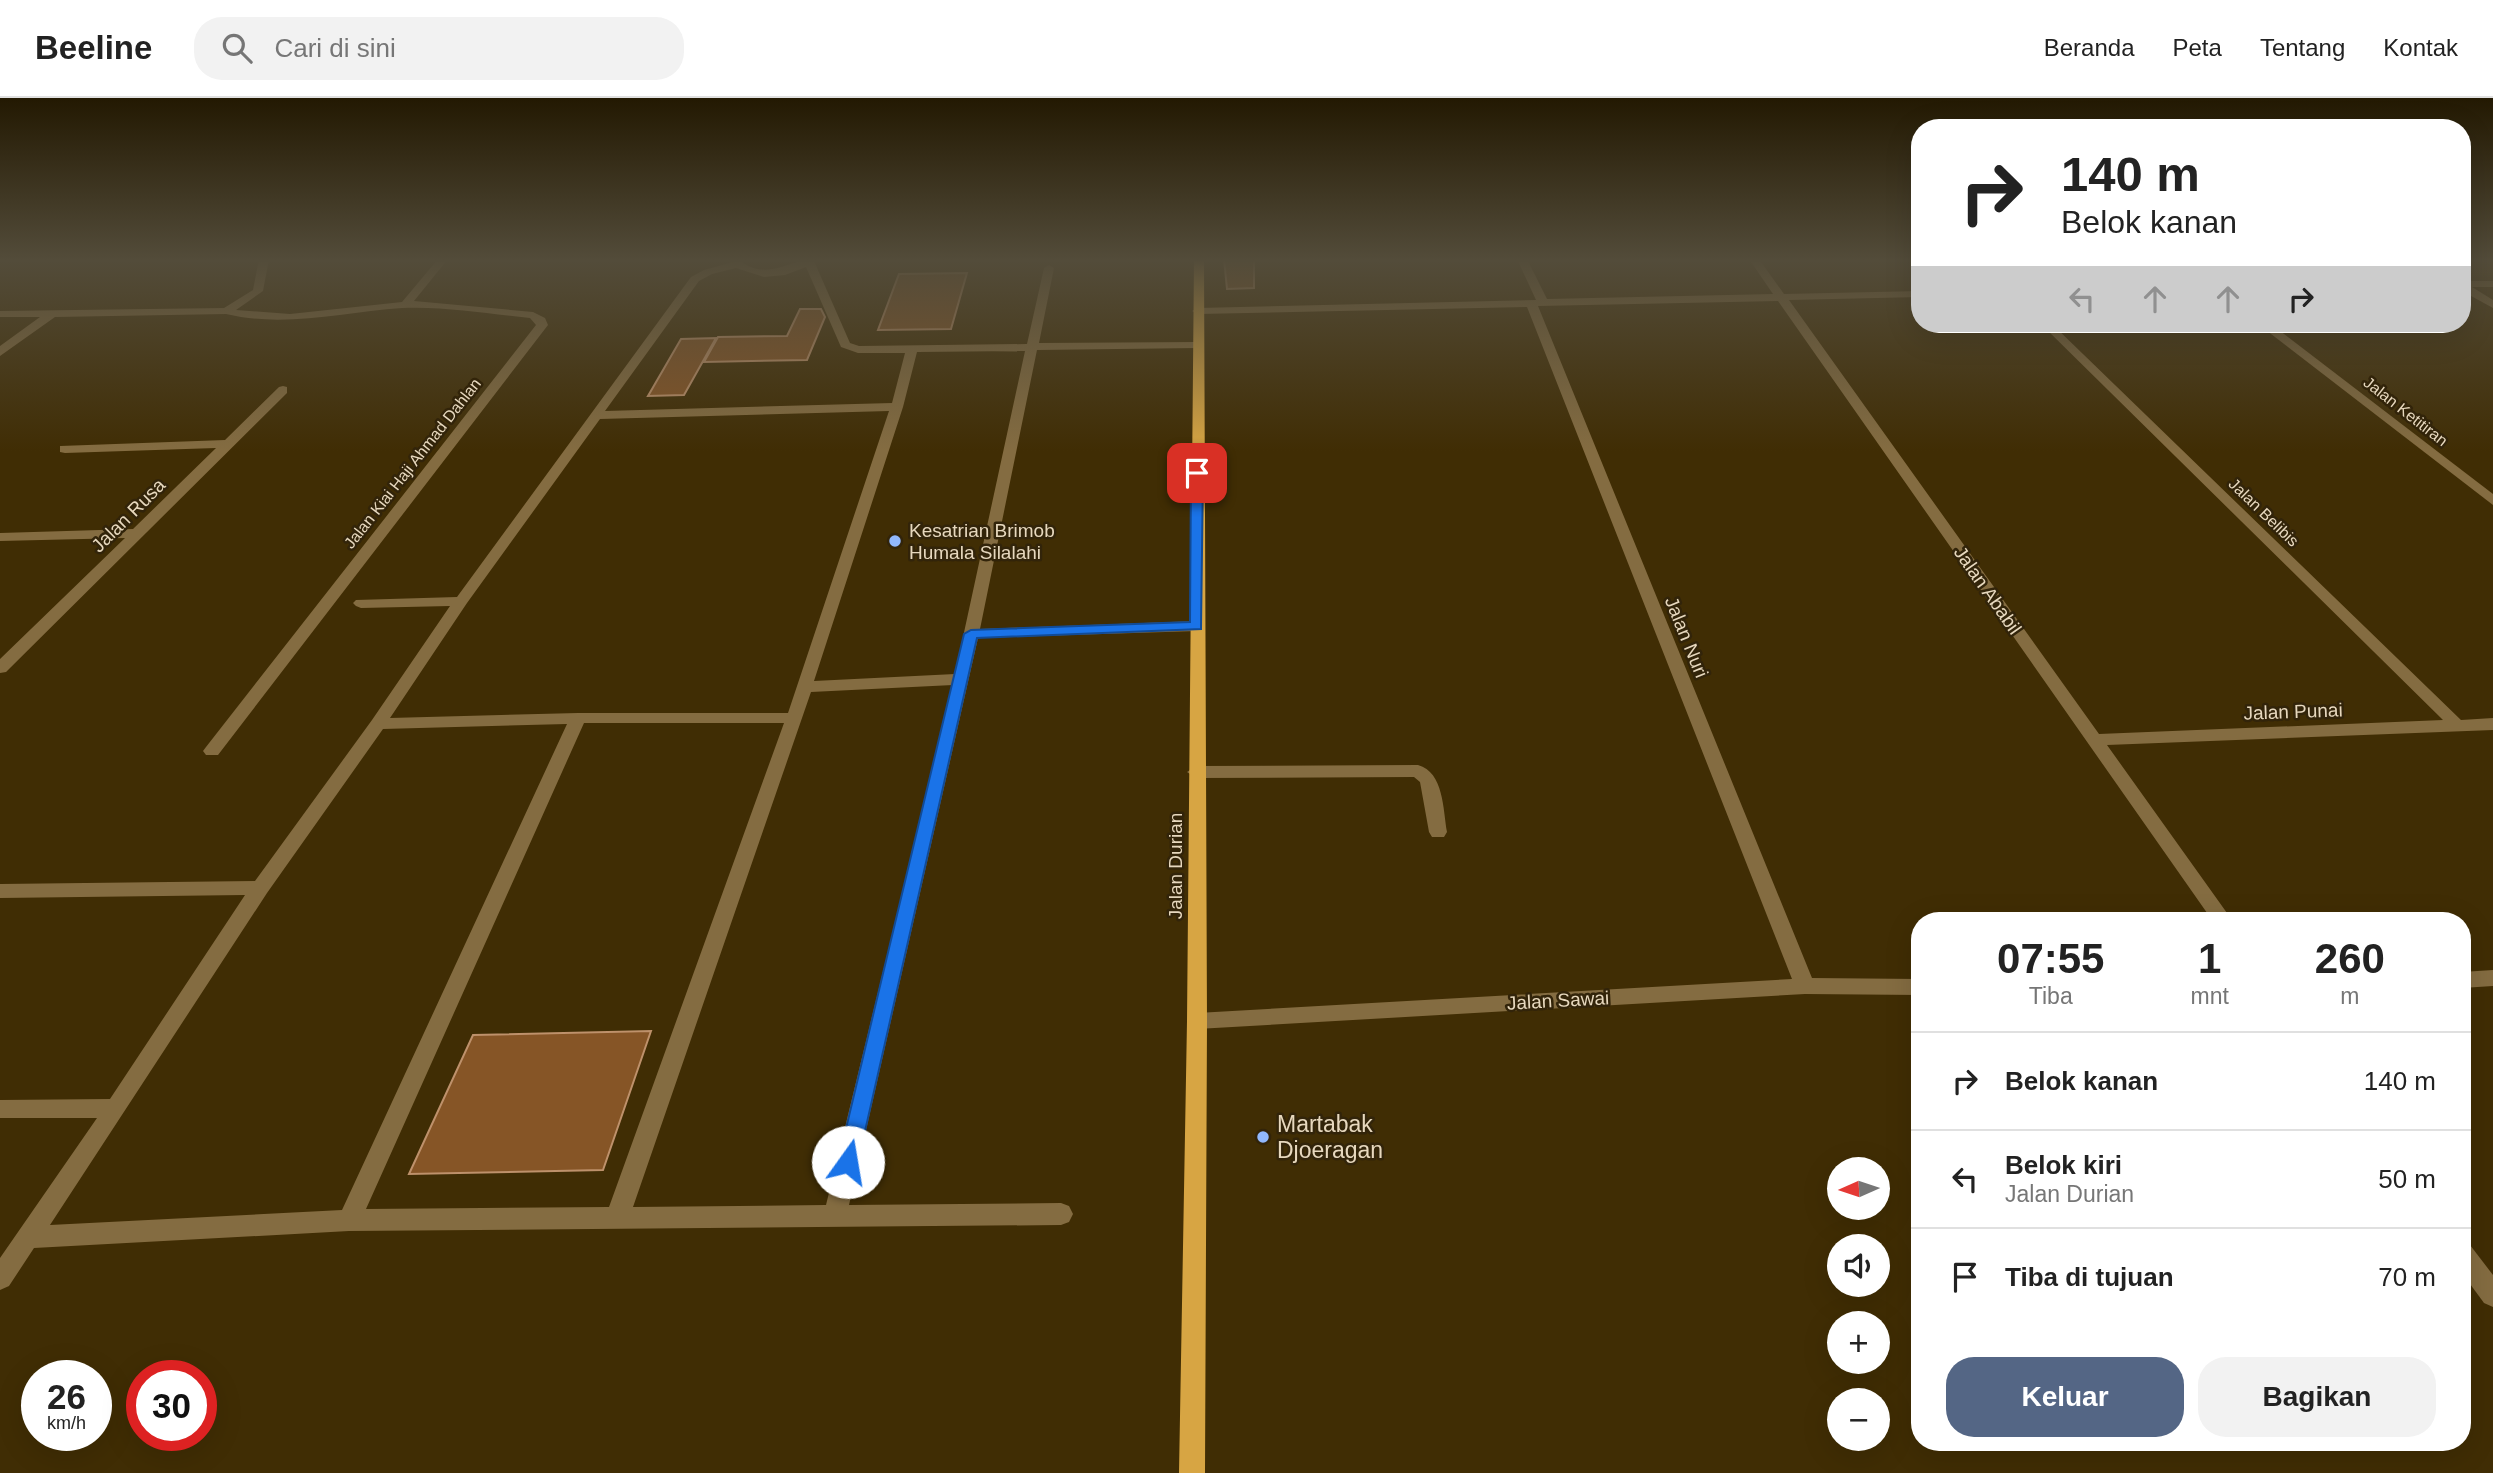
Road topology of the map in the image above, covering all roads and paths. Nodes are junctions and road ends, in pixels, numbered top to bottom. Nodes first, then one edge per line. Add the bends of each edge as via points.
1 (39, 323) edge
2 (542, 323) edge
3 (663, 323) edge
4 (837, 323) edge
5 (1037, 323) edge
6 (1198, 323) edge
7 (1545, 323) edge
8 (1799, 323) edge
9 (2055, 333) edge
10 (2276, 333) edge
11 (1198, 345) junction
12 (1032, 347) junction
13 (912, 349) junction
14 (0, 352) edge
15 (283, 390) dead end
16 (897, 407) junction
17 (598, 415) junction
18 (228, 444) junction
19 (65, 449) dead end
20 (2493, 501) edge
21 (138, 533) junction
22 (0, 537) edge
23 (461, 601) junction
24 (361, 603) dead end
25 (1196, 626) junction
26 (971, 634) junction
27 (0, 668) edge
28 (962, 679) junction
29 (804, 687) junction
30 (578, 718) junction
31 (794, 718) junction
32 (379, 724) junction
33 (2493, 724) edge
34 (2457, 725) junction
35 (2094, 740) junction
36 (212, 751) dead end
37 (1196, 772) junction
38 (1438, 832) dead end
39 (260, 888) junction
40 (0, 891) edge
41 (2216, 912) edge
42 (2493, 978) edge
43 (2471, 979) edge
44 (1805, 985) junction
45 (1911, 987) edge
46 (1197, 1021) junction
47 (116, 1108) junction
48 (0, 1109) edge
49 (1061, 1214) dead end
50 (835, 1216) junction
51 (617, 1218) junction
52 (349, 1220) junction
53 (30, 1237) junction
54 (2471, 1265) edge
55 (0, 1278) edge
56 (2493, 1296) edge
57 (1192, 1473) edge

1 - 14 street
2 - 36 street, Jalan Kiai Haji Ahmad Dahlan
3 - 17 street
4 - 13 street via 848,349
5 - 12 street
6 - 11 main road, Jalan Durian
7 - 44 street, Jalan Nuri
8 - 35 street, Jalan Ababil
9 - 34 street, Jalan Belibis
10 - 20 street, Jalan Ketitiran
11 - 12 street
11 - 25 main road, Jalan Durian
12 - 13 street
12 - 26 street
13 - 16 street
15 - 18 street, Jalan Rusa
16 - 17 street
16 - 29 street
17 - 23 street
18 - 19 street
18 - 21 street, Jalan Rusa
21 - 22 street
21 - 27 street, Jalan Rusa
23 - 24 street
23 - 32 street
25 - 26 street
25 - 37 main road, Jalan Durian
26 - 28 street
28 - 29 street
28 - 50 street
29 - 31 street
30 - 31 street
30 - 32 street
30 - 52 street
31 - 51 street
32 - 39 street
33 - 34 street, Jalan Punai
34 - 35 street, Jalan Punai
35 - 41 street, Jalan Ababil
37 - 38 street via 1418,771 1428,779
37 - 46 main road, Jalan Durian
39 - 40 street
39 - 47 street
42 - 43 street
44 - 45 street, Jalan Sawai
44 - 46 street, Jalan Sawai
46 - 57 main road, Jalan Durian
47 - 48 street
47 - 53 street
49 - 50 street
50 - 51 street
51 - 52 street
52 - 53 street
53 - 55 street
54 - 56 street

